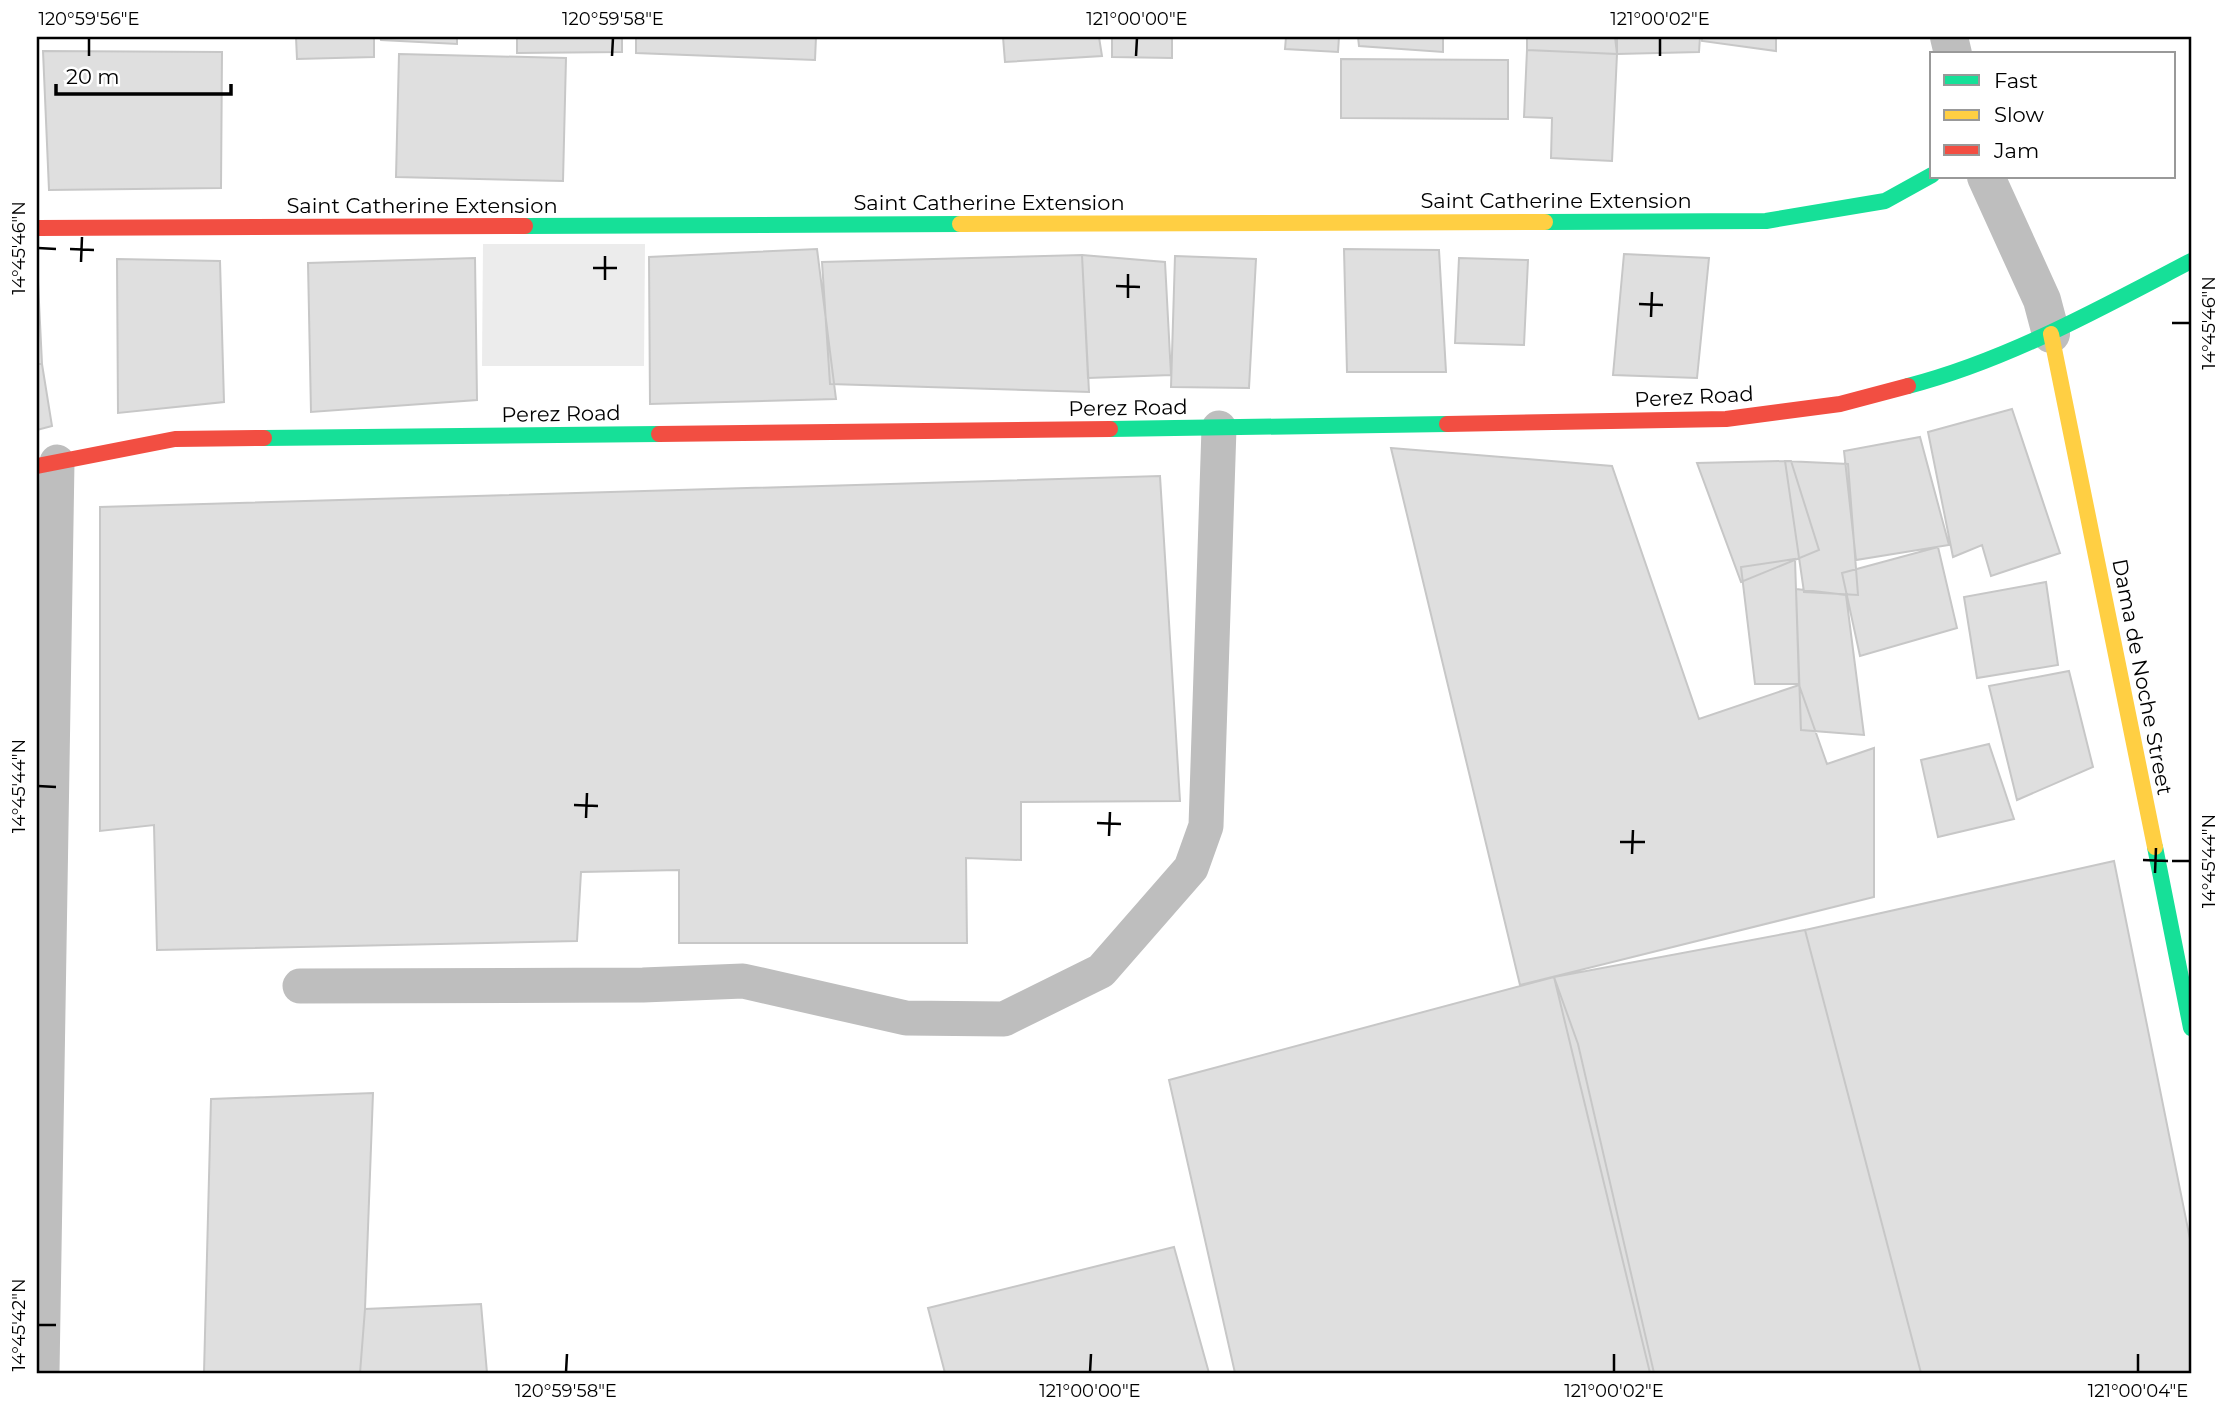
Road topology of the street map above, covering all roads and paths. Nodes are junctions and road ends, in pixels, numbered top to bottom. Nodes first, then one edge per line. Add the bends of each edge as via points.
1 (1930, 176) edge
2 (1986, 178) edge
3 (37, 228) edge
4 (2191, 261) edge
5 (2051, 334) junction
6 (1219, 428) junction
7 (47, 464) edge
8 (300, 986) dead end
9 (2191, 1028) edge
10 (42, 1373) edge

1 - 3 street, Saint Catherine Extension via 1885,201 1766,221
2 - 5 street via 2042,300
4 - 5 street, Perez Road
5 - 6 street, Perez Road via 1943,377 1840,404 1726,419
5 - 9 street, Dama de Noche Street
6 - 7 street, Perez Road via 175,439
6 - 8 lane via 1206,826 1191,867 1101,971 1004,1019 906,1018 743,981
7 - 10 lane

